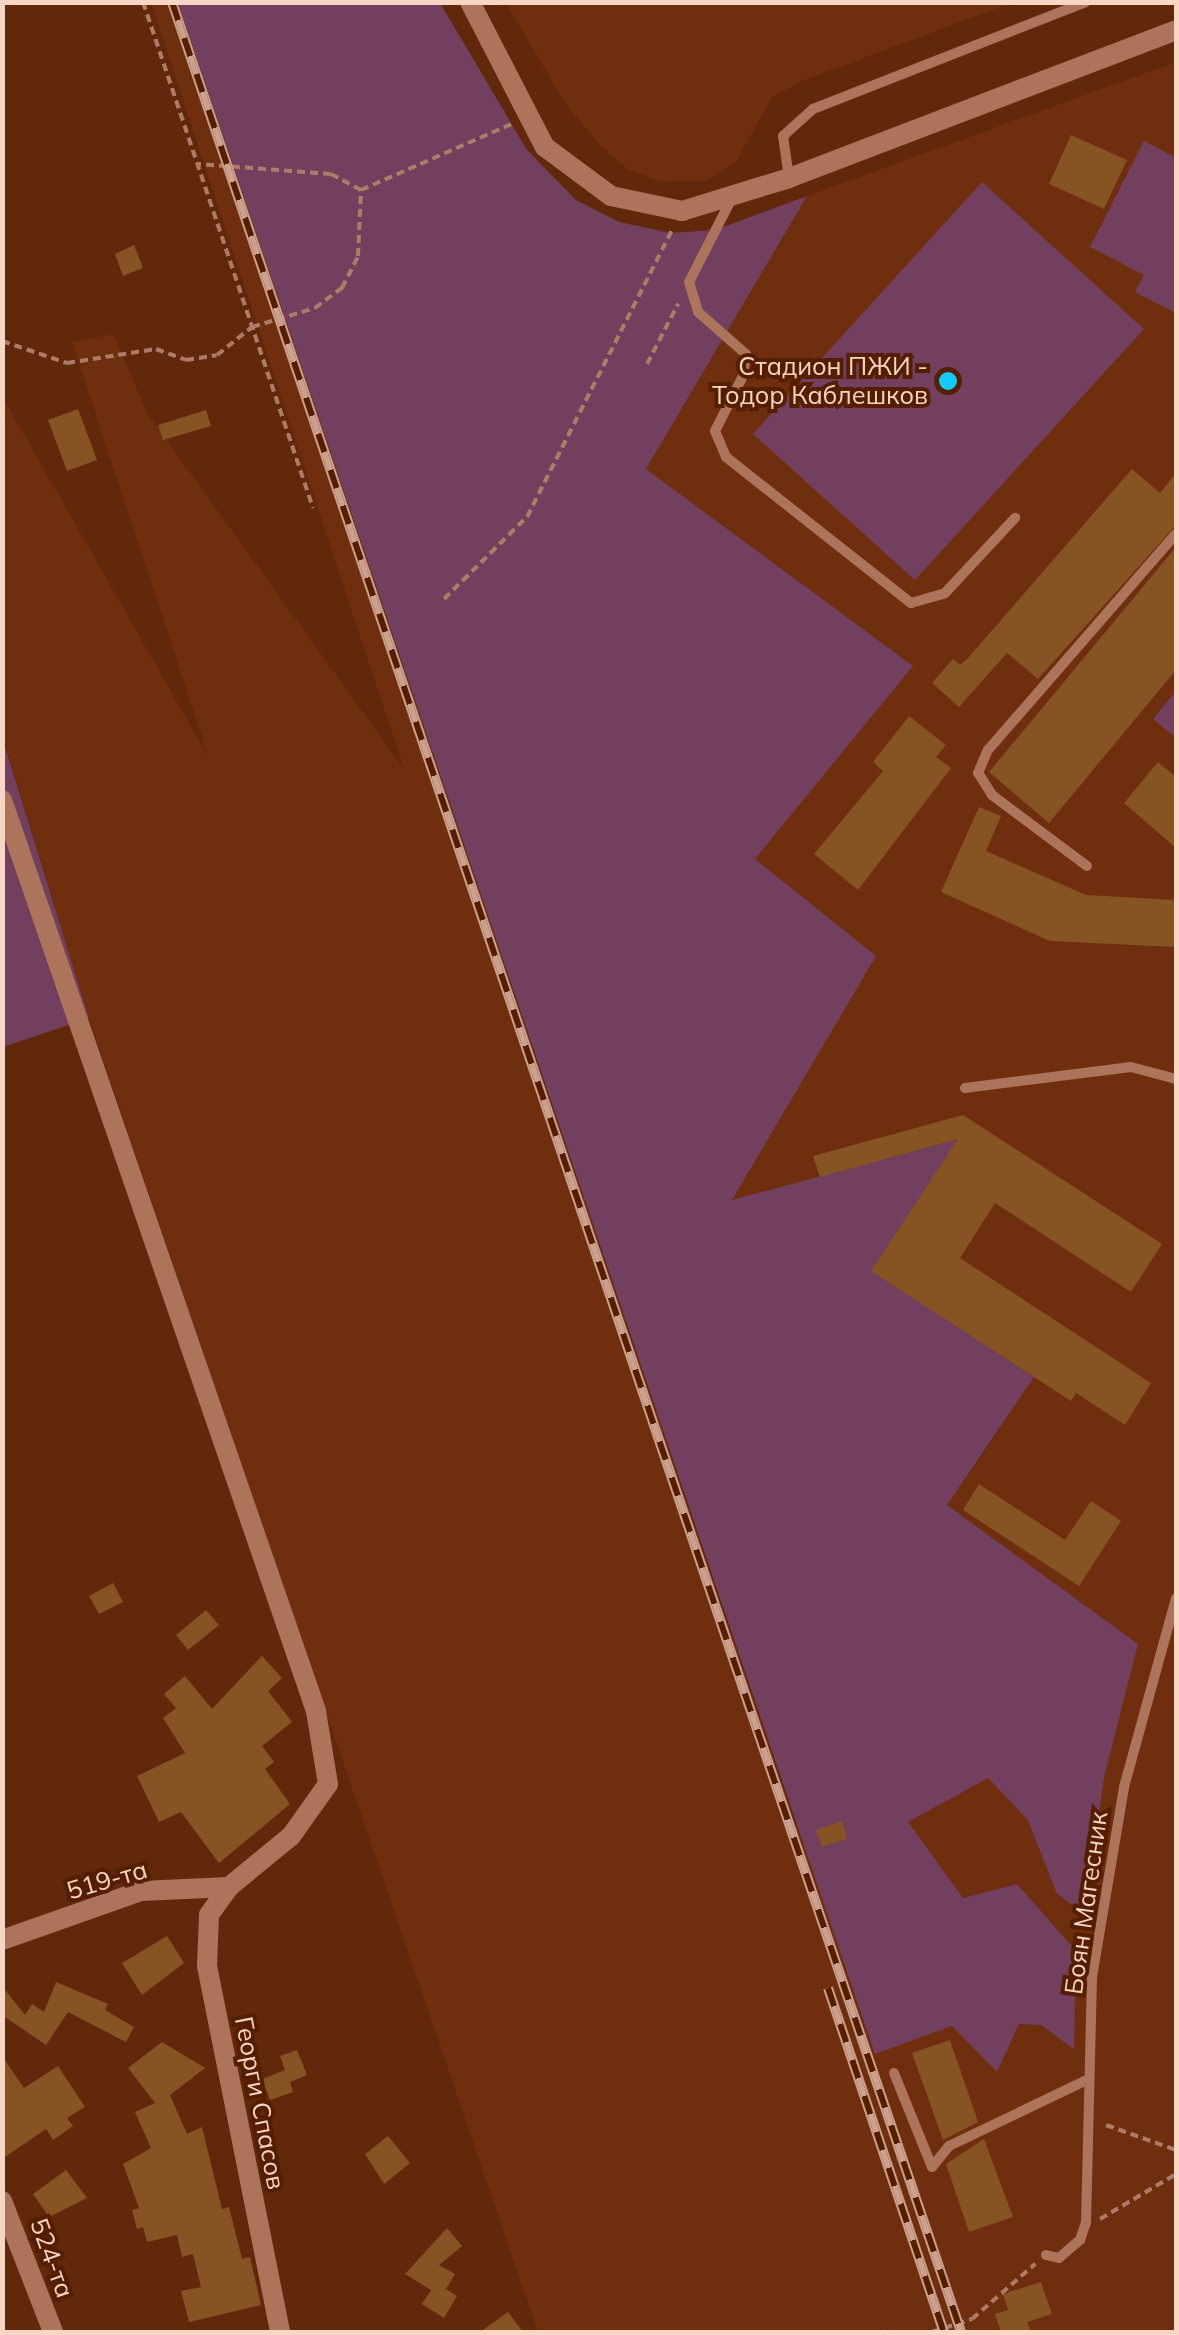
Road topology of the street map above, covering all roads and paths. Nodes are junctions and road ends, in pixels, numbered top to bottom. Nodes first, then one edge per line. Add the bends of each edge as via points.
1 (143, 2) edge
2 (470, 2) edge
3 (1086, 2) edge
4 (1176, 30) edge
5 (529, 116) junction
6 (198, 164) junction
7 (788, 178) junction
8 (361, 190) junction
9 (732, 197) junction
10 (682, 210) junction
11 (689, 282) junction
12 (252, 328) junction
13 (2, 341) edge
14 (648, 364) dead end
15 (313, 508) dead end
16 (1015, 518) dead end
17 (1176, 534) edge
18 (444, 599) dead end
19 (2, 800) edge
20 (1087, 866) dead end
21 (1176, 1078) edge
22 (965, 1088) dead end
23 (1176, 1598) edge
24 (228, 1887) junction
25 (2, 1940) edge
26 (894, 2074) dead end
27 (1090, 2079) junction
28 (1088, 2116) junction
29 (1176, 2150) edge
30 (1176, 2174) edge
31 (2, 2201) edge
32 (1086, 2223) junction
33 (1046, 2254) joint
34 (53, 2332) edge
35 (280, 2332) edge
36 (932, 2332) edge

1 - 6 path
2 - 5 street
3 - 7 lane via 797,118 783,136
4 - 7 street
5 - 8 path
5 - 10 street via 544,147 576,175 611,196
6 - 8 path via 331,174
6 - 12 path
7 - 9 street
8 - 12 path via 358,256 342,288 315,308
9 - 10 street
9 - 11 lane
10 - 18 path via 527,517
11 - 14 path
11 - 16 lane via 698,312 746,354 743,376 715,431 726,457 911,603 945,593
12 - 13 path via 217,356 186,360 156,349 67,363
12 - 15 path
17 - 20 lane via 988,750 978,773 992,795
19 - 24 street via 316,1711 328,1784 291,1836
21 - 22 lane via 1131,1066
23 - 27 lane, Боян Магесник via 1124,1786 1092,1977
24 - 25 street, 519-та via 141,1891
24 - 35 street, Георги Спасов via 209,1915 207,1966
26 - 27 lane via 932,2166 949,2146
27 - 28 lane, Боян Магесник
28 - 29 path
28 - 32 lane, Боян Магесник
30 - 32 path via 1112,2215
31 - 34 street, 524-та
32 - 33 lane via 1080,2240 1059,2258
33 - 36 path via 972,2320

